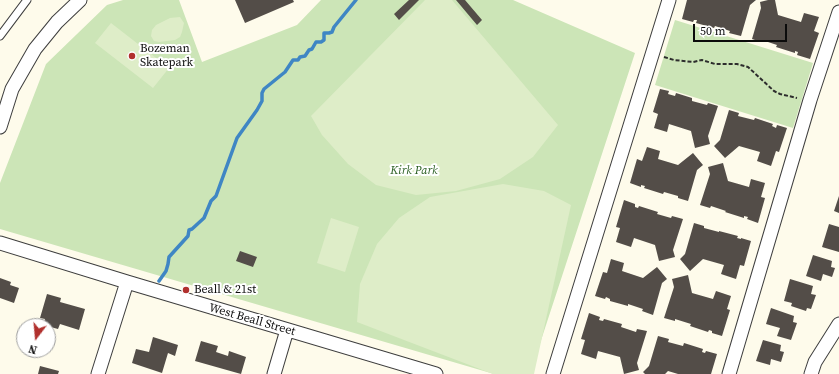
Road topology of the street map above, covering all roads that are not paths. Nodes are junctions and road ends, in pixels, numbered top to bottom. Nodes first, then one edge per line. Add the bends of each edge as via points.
1 (27, 0) edge
2 (80, 0) edge
3 (670, 0) edge
4 (839, 12) edge
5 (0, 36) edge
6 (0, 127) edge
7 (0, 243) edge
8 (126, 282) junction
9 (839, 324) edge
10 (287, 330) junction
11 (98, 374) edge
12 (274, 374) edge
13 (436, 374) edge
14 (553, 374) edge
15 (729, 374) edge
16 (811, 374) edge

1 - 5 lane
2 - 6 street via 35,48 12,89
3 - 14 street
4 - 15 street via 810,100
7 - 8 street, West Beall Street
8 - 10 street, West Beall Street
8 - 11 street
9 - 16 street via 815,362
10 - 12 street
10 - 13 street, West Beall Street

